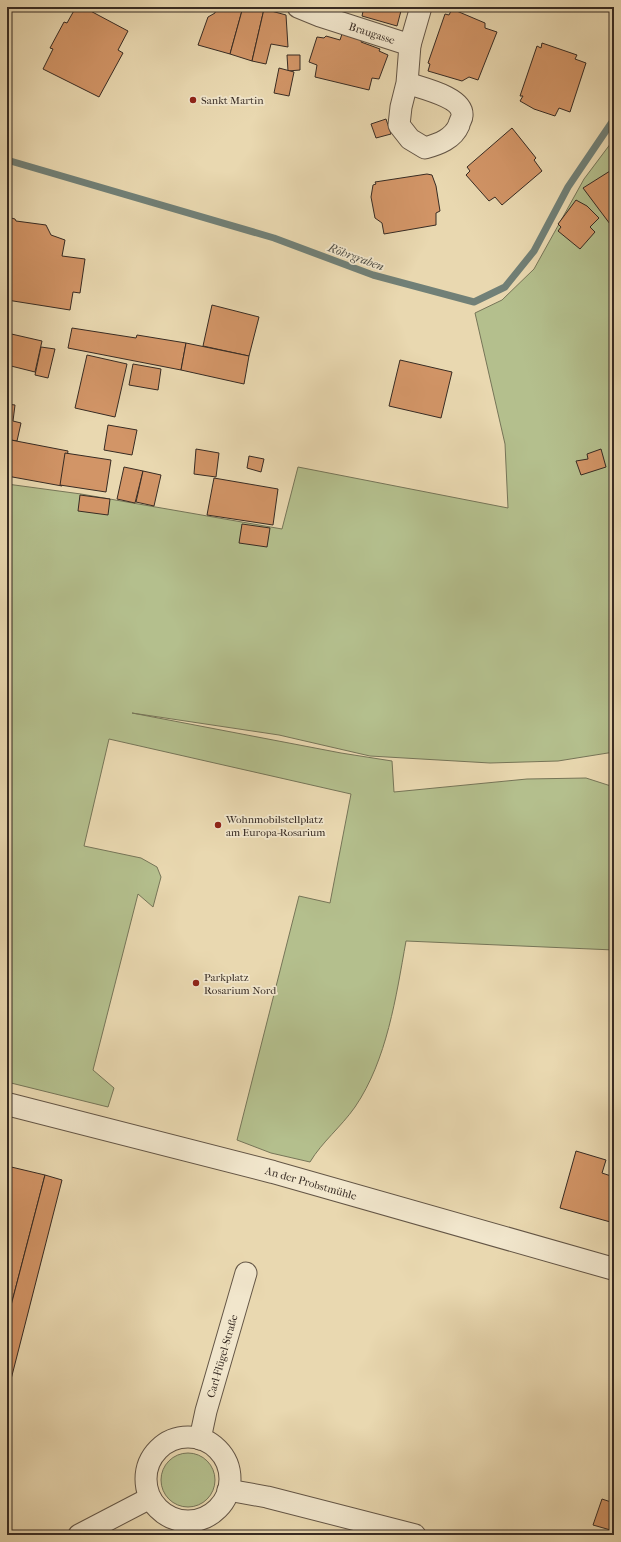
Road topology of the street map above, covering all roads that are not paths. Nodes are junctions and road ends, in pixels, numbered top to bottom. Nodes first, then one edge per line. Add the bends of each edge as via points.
1 (298, 7) edge
2 (421, 7) edge
3 (410, 45) junction
4 (407, 82) dead end
5 (7, 1104) edge
6 (614, 1269) edge
7 (246, 1273) dead end
8 (200, 1439) junction
9 (228, 1490) junction
10 (150, 1498) junction
11 (79, 1535) edge
12 (415, 1535) edge

1 - 3 street, Braugasse
2 - 3 street
3 - 4 street, Braugasse
5 - 6 street, An der Probstmühle via 273,1172
7 - 8 street, Carl-Flügel-Straße
8 - 9 street via 208,1442 222,1454 229,1471
8 - 10 street via 174,1439 156,1452 146,1472 146,1489
9 - 10 street via 215,1511 200,1520 192,1521 167,1516
9 - 12 street
10 - 11 street

